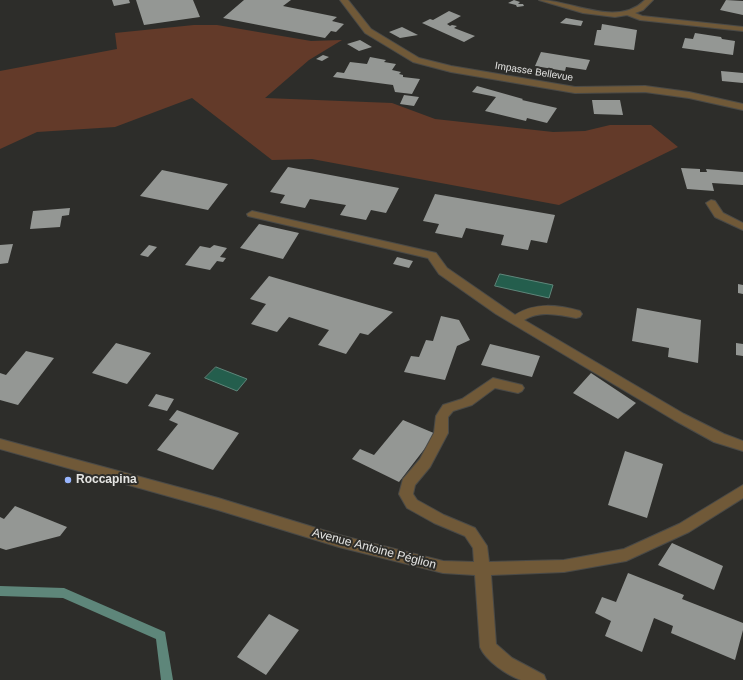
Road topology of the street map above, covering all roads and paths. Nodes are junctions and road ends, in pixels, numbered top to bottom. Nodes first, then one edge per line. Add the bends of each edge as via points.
1 (344, 0) edge
2 (542, 0) edge
3 (649, 0) edge
4 (628, 13) junction
5 (743, 29) edge
6 (743, 107) edge
7 (711, 203) dead end
8 (252, 214) dead end
9 (743, 227) edge
10 (576, 314) dead end
11 (516, 320) junction
12 (518, 388) dead end
13 (0, 444) edge
14 (743, 446) edge
15 (743, 491) edge
16 (483, 569) junction
17 (538, 680) edge

1 - 6 street, Impasse Bellevue via 368,31 416,60 540,85 575,90 645,90 689,95
2 - 4 street via 606,14
3 - 4 street via 645,6
4 - 5 street via 640,18
7 - 9 street via 719,216
8 - 11 street via 432,256 443,271 461,285
10 - 11 street via 544,308 527,312
11 - 14 street via 686,420 719,438
12 - 16 street via 493,383 467,402 448,408 442,416 441,433 433,449 408,483 406,494 412,504 470,532 480,546
13 - 16 street, Avenue Antoine Péglion via 218,504 339,541 443,567
15 - 16 street, Avenue Antoine Péglion via 684,528 626,555 564,566
16 - 17 street via 488,647 506,663

